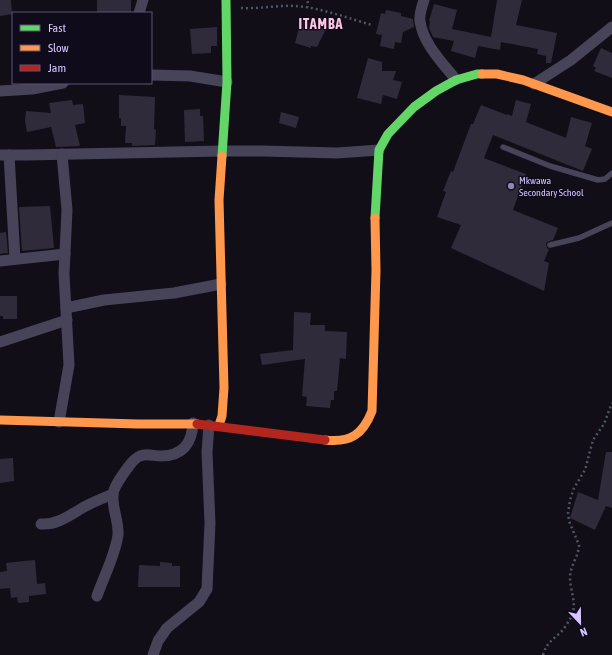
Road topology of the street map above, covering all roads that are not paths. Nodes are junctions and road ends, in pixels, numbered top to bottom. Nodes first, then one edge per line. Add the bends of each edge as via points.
1 (143, 0) edge
2 (424, 0) edge
3 (226, 3) edge
4 (139, 12) edge
5 (612, 27) edge
6 (152, 75) edge
7 (456, 80) junction
8 (227, 82) junction
9 (57, 84) edge
10 (534, 84) junction
11 (0, 91) edge
12 (612, 112) edge
13 (503, 147) dead end
14 (379, 150) junction
15 (222, 151) junction
16 (62, 154) junction
17 (5, 155) edge
18 (612, 173) edge
19 (612, 223) edge
20 (550, 245) dead end
21 (65, 254) junction
22 (15, 260) junction
23 (0, 261) edge
24 (221, 284) junction
25 (66, 308) junction
26 (67, 320) junction
27 (0, 342) edge
28 (0, 420) edge
29 (59, 422) junction
30 (193, 423) junction
31 (214, 425) junction
32 (113, 494) junction
33 (40, 524) dead end
34 (97, 596) dead end
35 (153, 655) edge

1 - 4 street
2 - 7 street via 420,21 426,39
3 - 8 street
5 - 10 street via 571,60
6 - 8 street via 190,76
7 - 10 street via 477,74 497,74
7 - 14 street via 436,90 414,107 388,134
8 - 15 street
9 - 11 street
10 - 12 street
13 - 18 lane via 550,166 598,180 605,179
14 - 15 street via 337,153
14 - 31 street via 375,211 372,411 367,425 357,436 335,441
15 - 16 street
15 - 24 street via 219,200
16 - 17 street
16 - 21 street via 66,210
17 - 22 street
19 - 20 lane via 579,238
21 - 22 street
21 - 25 street
22 - 23 street
24 - 25 street via 174,293 104,300
24 - 31 street via 224,388 223,407
25 - 26 street
26 - 27 street
26 - 29 street via 69,365
28 - 29 street
29 - 30 street
30 - 31 street
30 - 32 street via 191,437 184,448 168,455 137,457 125,471
31 - 35 street via 207,452 210,523 207,589 199,602 167,628 158,641
32 - 33 street via 59,521
32 - 34 street via 118,534 110,564

